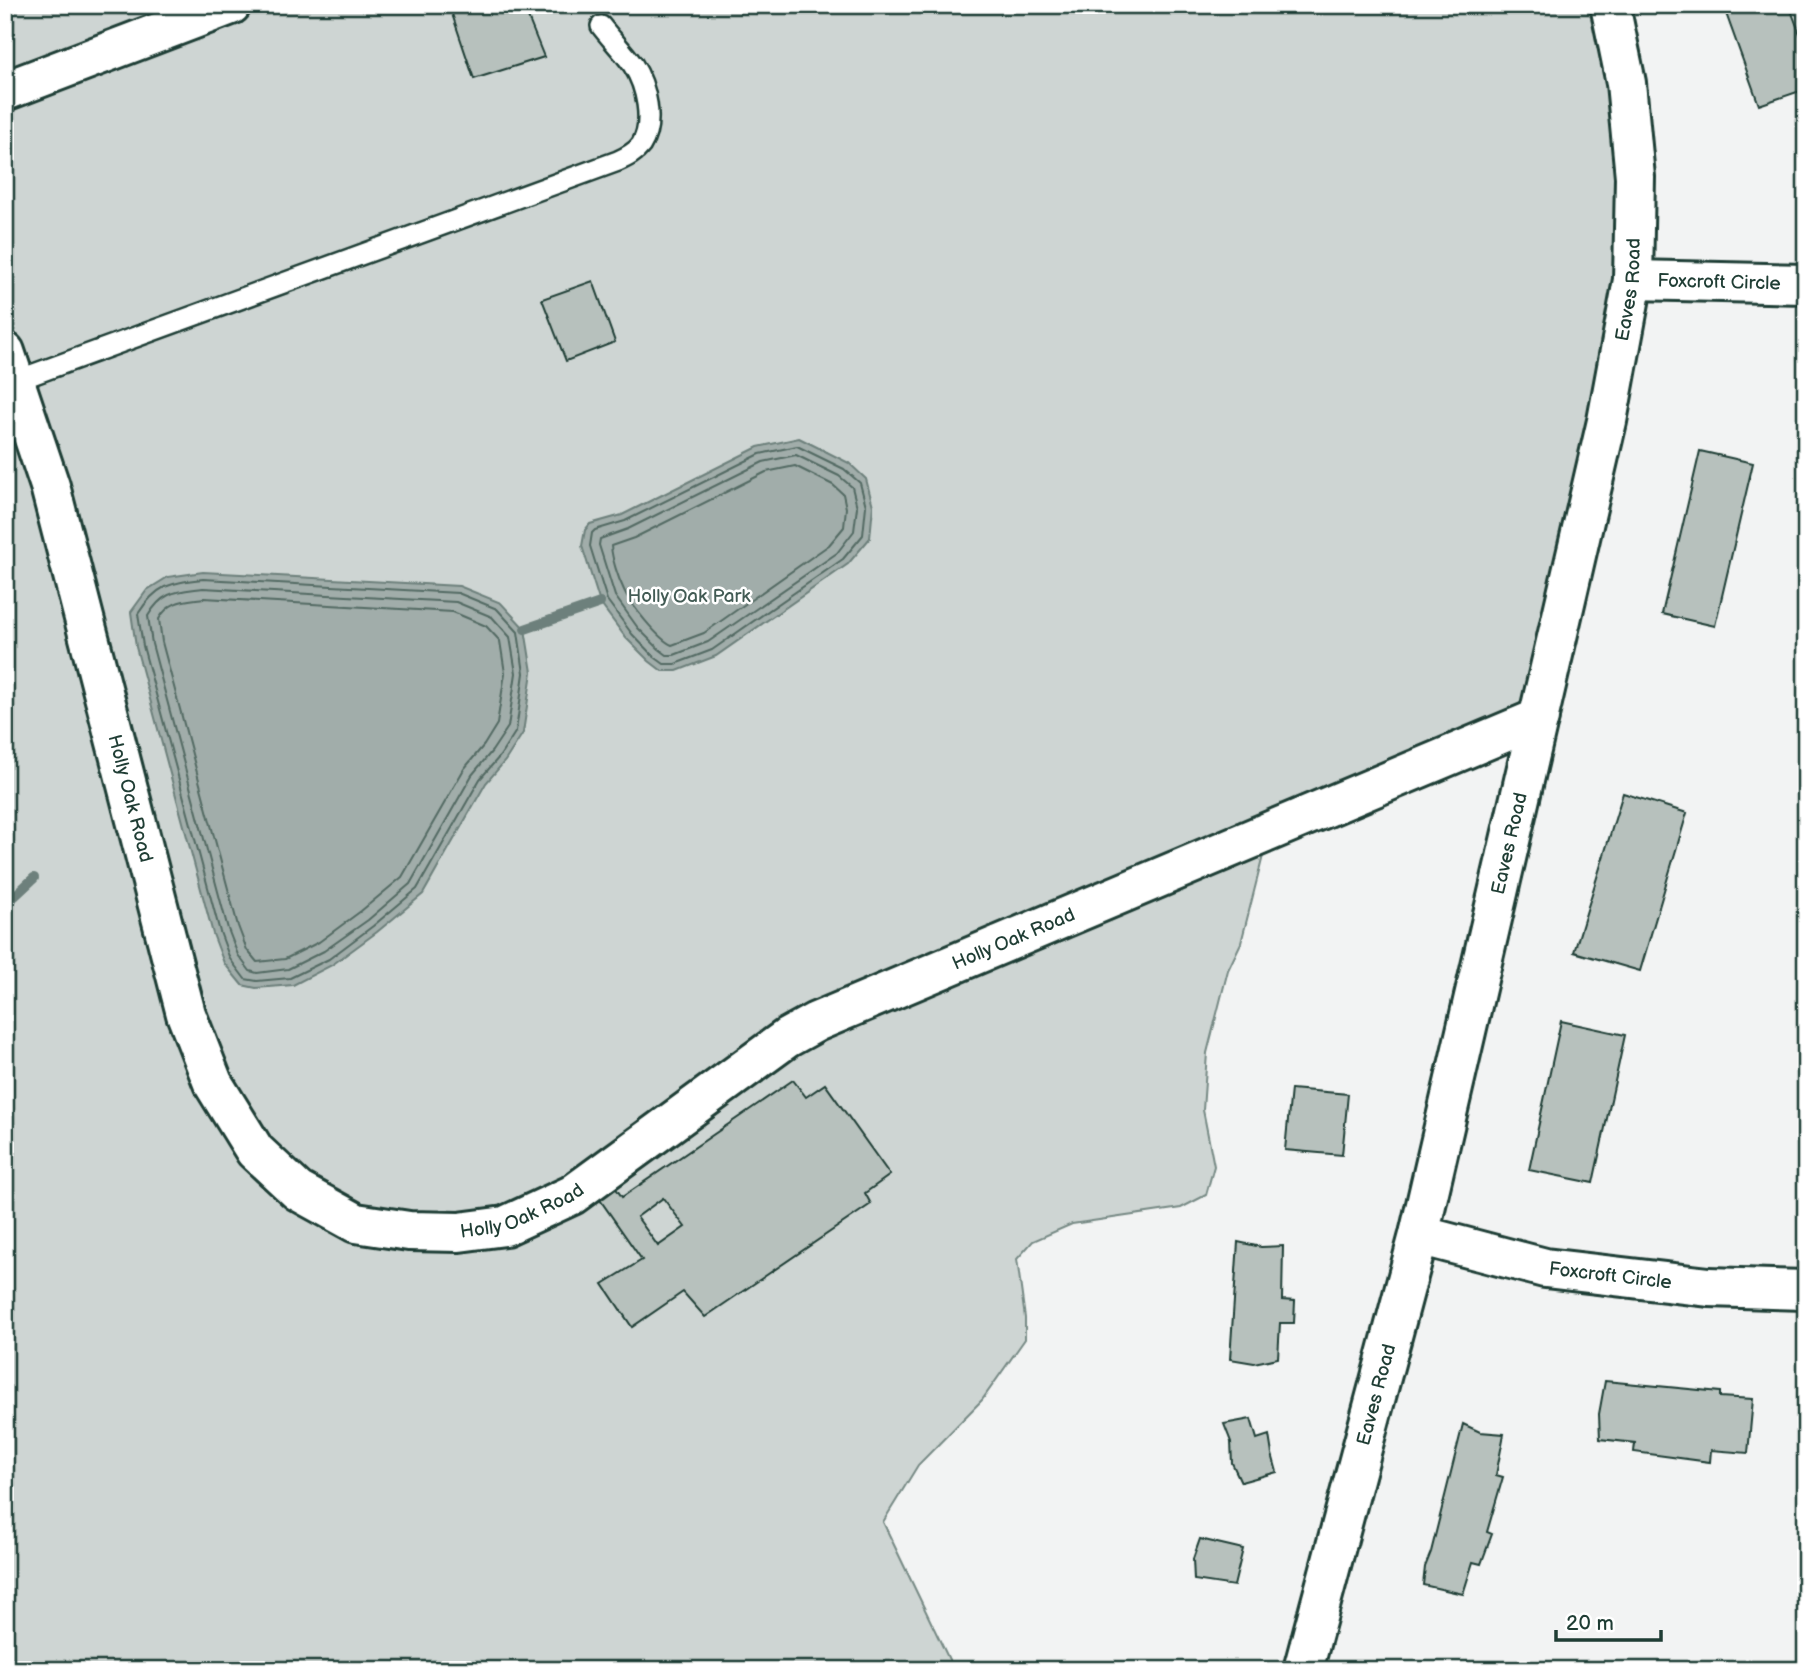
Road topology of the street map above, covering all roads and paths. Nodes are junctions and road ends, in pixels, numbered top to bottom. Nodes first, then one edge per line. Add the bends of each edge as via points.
1 (231, 5) edge
2 (1610, 5) edge
3 (601, 26) dead end
4 (5, 91) edge
5 (1633, 280) junction
6 (1806, 284) edge
7 (10, 366) edge
8 (1539, 718) junction
9 (1419, 1235) junction
10 (1806, 1290) edge
11 (1303, 1670) edge

1 - 4 street
2 - 5 street, Eaves Road via 1626,83 1635,177
3 - 7 lane via 642,83 648,120 640,146 631,155
5 - 6 street, Foxcroft Circle
5 - 8 street, Eaves Road via 1607,421
7 - 8 street, Holly Oak Road via 50,486 186,1014 213,1083 255,1152 298,1191 356,1223 447,1232 505,1226 572,1195 787,1038 816,1022
8 - 9 street, Eaves Road
9 - 10 street, Foxcroft Circle via 1545,1268 1709,1287
9 - 11 street, Eaves Road

